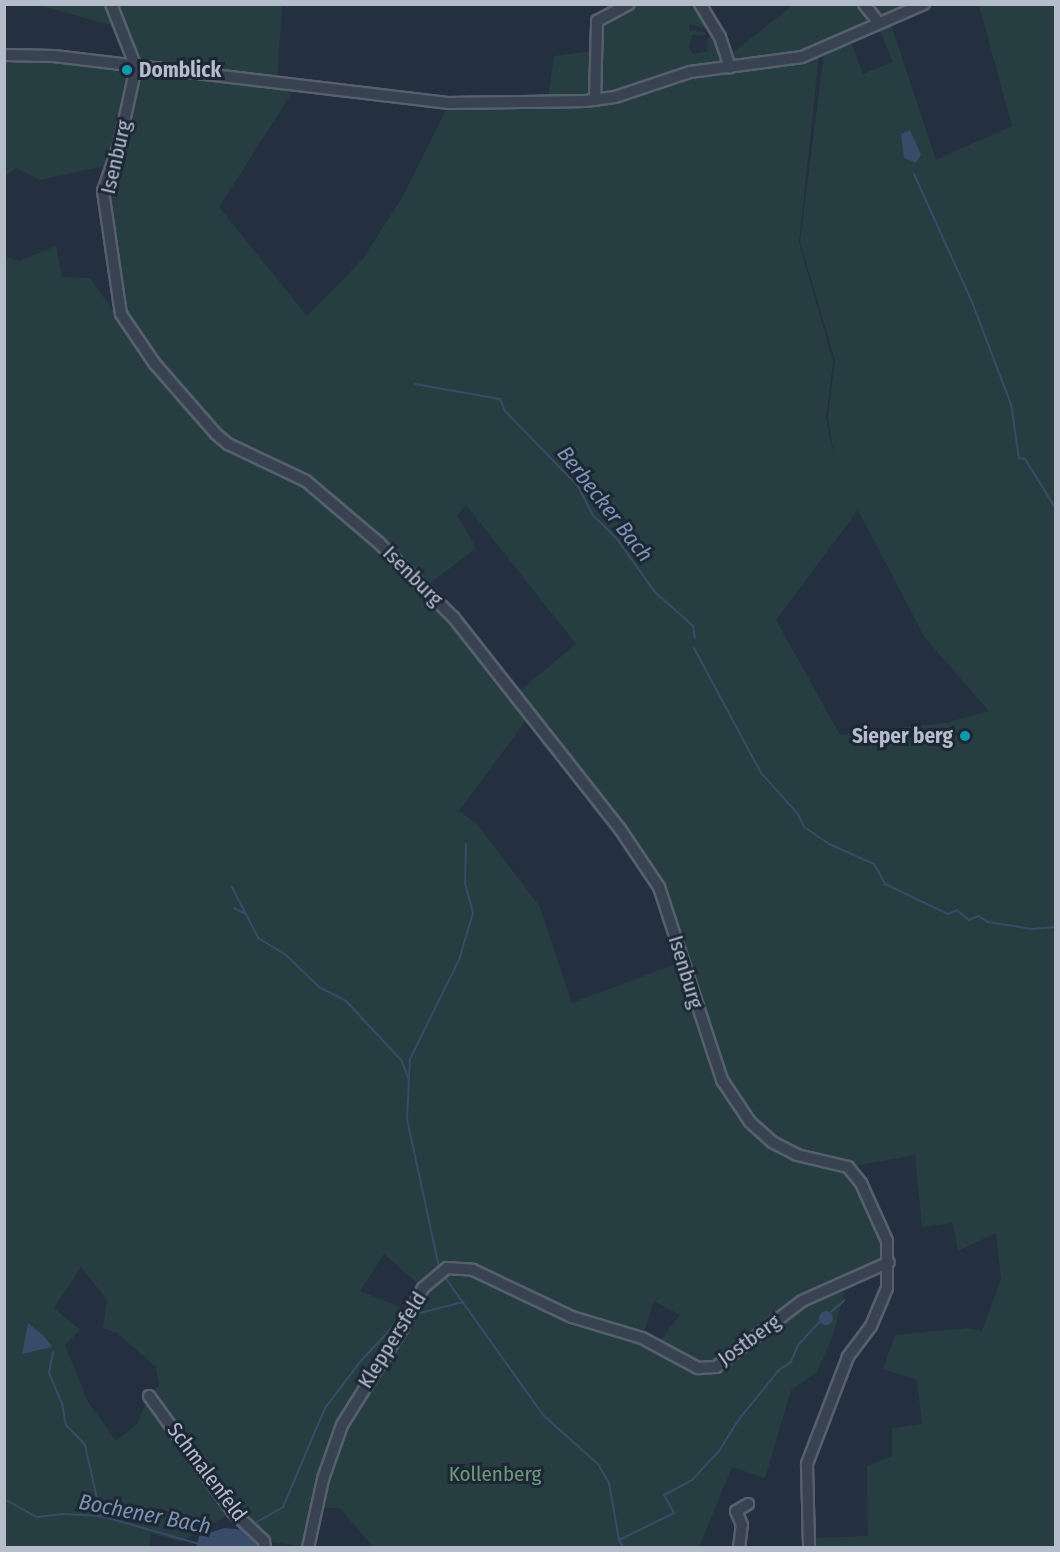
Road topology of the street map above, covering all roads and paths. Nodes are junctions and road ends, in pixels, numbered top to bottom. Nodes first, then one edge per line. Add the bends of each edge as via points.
1 (111, 4) edge
2 (629, 4) edge
3 (700, 4) edge
4 (864, 4) edge
5 (924, 4) edge
6 (878, 22) junction
7 (4, 55) edge
8 (136, 67) junction
9 (730, 67) junction
10 (595, 100) junction
11 (890, 1262) junction
12 (605, 1327) joint
13 (149, 1395) dead end
14 (748, 1504) dead end
15 (266, 1548) edge
16 (308, 1548) edge
17 (739, 1548) edge
18 (808, 1548) edge

1 - 8 street
2 - 10 street via 597,21
3 - 9 street via 720,37
4 - 6 street
5 - 6 street
6 - 9 street via 812,54
7 - 8 street via 54,56
8 - 10 street via 447,104
8 - 11 street, Isenburg via 119,145 104,191 121,314 155,364 216,434 228,444 306,481 426,586 566,759 659,887 722,1080 750,1122 772,1142 797,1155 848,1167 861,1183 887,1241
9 - 10 street via 674,76
11 - 12 street, Jostberg via 802,1301 716,1367 698,1368 642,1338
11 - 18 street via 887,1288 871,1326 848,1357 807,1464
12 - 16 street, Kleppersfeld via 494,1283 473,1270 447,1268 436,1275 423,1288 342,1425 323,1479
13 - 15 street, Schmalenfeld via 233,1512 264,1541
14 - 17 street via 736,1511 742,1525

